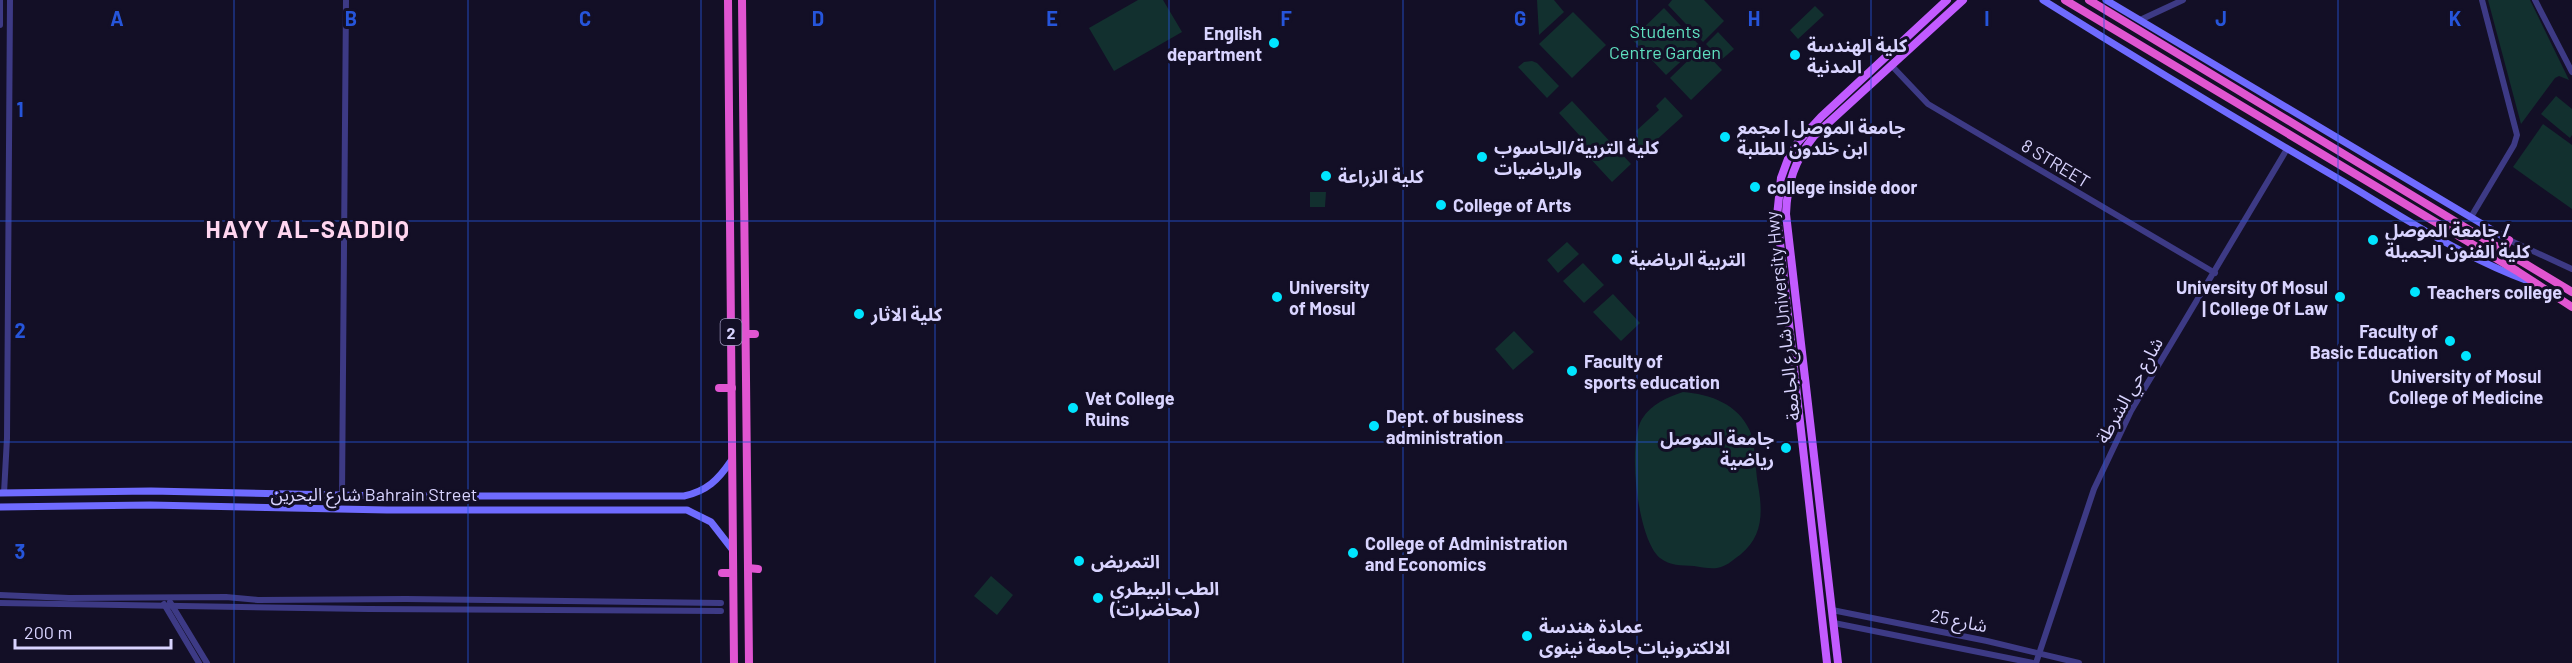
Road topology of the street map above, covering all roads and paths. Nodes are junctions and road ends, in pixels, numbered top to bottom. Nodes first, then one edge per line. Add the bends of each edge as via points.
1 (0, 0) edge
2 (10, 0) edge
3 (346, 0) edge
4 (728, 0) edge
5 (742, 0) edge
6 (1947, 0) edge
7 (1964, 0) edge
8 (2043, 0) edge
9 (2064, 0) edge
10 (2089, 0) edge
11 (2106, 0) edge
12 (2182, 0) edge
13 (2482, 0) edge
14 (2535, 0) edge
15 (2140, 20) junction
16 (0, 26) edge
17 (1891, 65) junction
18 (2572, 72) edge
19 (0, 99) edge
20 (9, 99) junction
21 (2287, 149) junction
22 (730, 216) junction
23 (743, 216) junction
24 (2471, 218) junction
25 (2509, 240) junction
26 (2504, 250) junction
27 (2572, 269) edge
28 (2215, 273) junction
29 (2533, 283) junction
30 (2572, 292) edge
31 (2572, 307) edge
32 (1804, 376) junction
33 (1794, 377) junction
34 (719, 388) dead end
35 (732, 388) junction
36 (731, 461) junction
37 (188, 492) junction
38 (2, 493) edge
39 (342, 495) junction
40 (0, 507) edge
41 (189, 507) junction
42 (732, 549) junction
43 (748, 568) junction
44 (758, 569) dead end
45 (722, 573) dead end
46 (733, 573) junction
47 (0, 594) edge
48 (38, 597) junction
49 (338, 600) junction
50 (167, 601) junction
51 (524, 602) junction
52 (0, 603) edge
53 (38, 604) junction
54 (337, 608) junction
55 (524, 610) junction
56 (1832, 610) junction
57 (1834, 623) junction
58 (2039, 653) junction
59 (199, 663) edge
60 (207, 663) edge
61 (734, 663) edge
62 (748, 663) edge
63 (1827, 663) edge
64 (1838, 663) edge
65 (2035, 663) edge
66 (2079, 663) edge

1 - 16 street
2 - 20 street
3 - 39 street
4 - 22 highway, 2
5 - 23 highway, 2
6 - 33 main road, شارع الجامعة University Hwy via 1821,117 1788,159 1781,178 1777,216
7 - 17 main road, شارع الجامعة University Hwy
8 - 21 main road
9 - 29 highway
10 - 26 highway
11 - 15 main road
12 - 15 street
13 - 24 street via 2517,135
14 - 18 street
15 - 24 main road
17 - 28 street, 8 STREET via 1928,104
17 - 32 main road, شارع الجامعة University Hwy via 1814,136 1789,182 1786,214
19 - 20 street
20 - 38 street via 7,438
21 - 28 street, شارع حي الشرطة
21 - 29 main road via 2487,266
22 - 23 highway
22 - 35 highway, 2
23 - 43 highway, 2 via 750,334
24 - 25 main road
25 - 26 highway
25 - 27 street
26 - 30 highway
28 - 58 street, شارع حي الشرطة via 2139,395 2099,478
29 - 31 highway
32 - 33 main road
32 - 56 main road, شارع الجامعة University Hwy
33 - 63 main road, شارع الجامعة University Hwy
34 - 35 highway
35 - 36 highway, 2
36 - 39 main road, شارع البحرين Bahrain Street via 713,484 684,496
36 - 42 highway, 2
37 - 38 main road, شارع البحرين Bahrain Street
37 - 39 main road, شارع البحرين Bahrain Street
37 - 41 main road
40 - 41 main road, شارع البحرين Bahrain Street
41 - 42 main road, شارع البحرين Bahrain Street via 687,510 711,522
42 - 46 highway, 2
43 - 44 highway
43 - 62 highway, 2
45 - 46 highway
46 - 61 highway, 2
47 - 48 street
48 - 50 street
48 - 53 street
49 - 50 street
49 - 51 street
49 - 54 street
50 - 53 street
50 - 54 street
50 - 59 street
50 - 60 street
51 - 55 street
51 - 55 street via 721,607
52 - 53 street
54 - 55 street
56 - 57 main road, شارع الجامعة University Hwy
56 - 58 street, شارع 25
57 - 64 main road, شارع الجامعة University Hwy
57 - 65 street, شارع 25
58 - 65 street, شارع حي الشرطة
58 - 66 street, شارع 25

